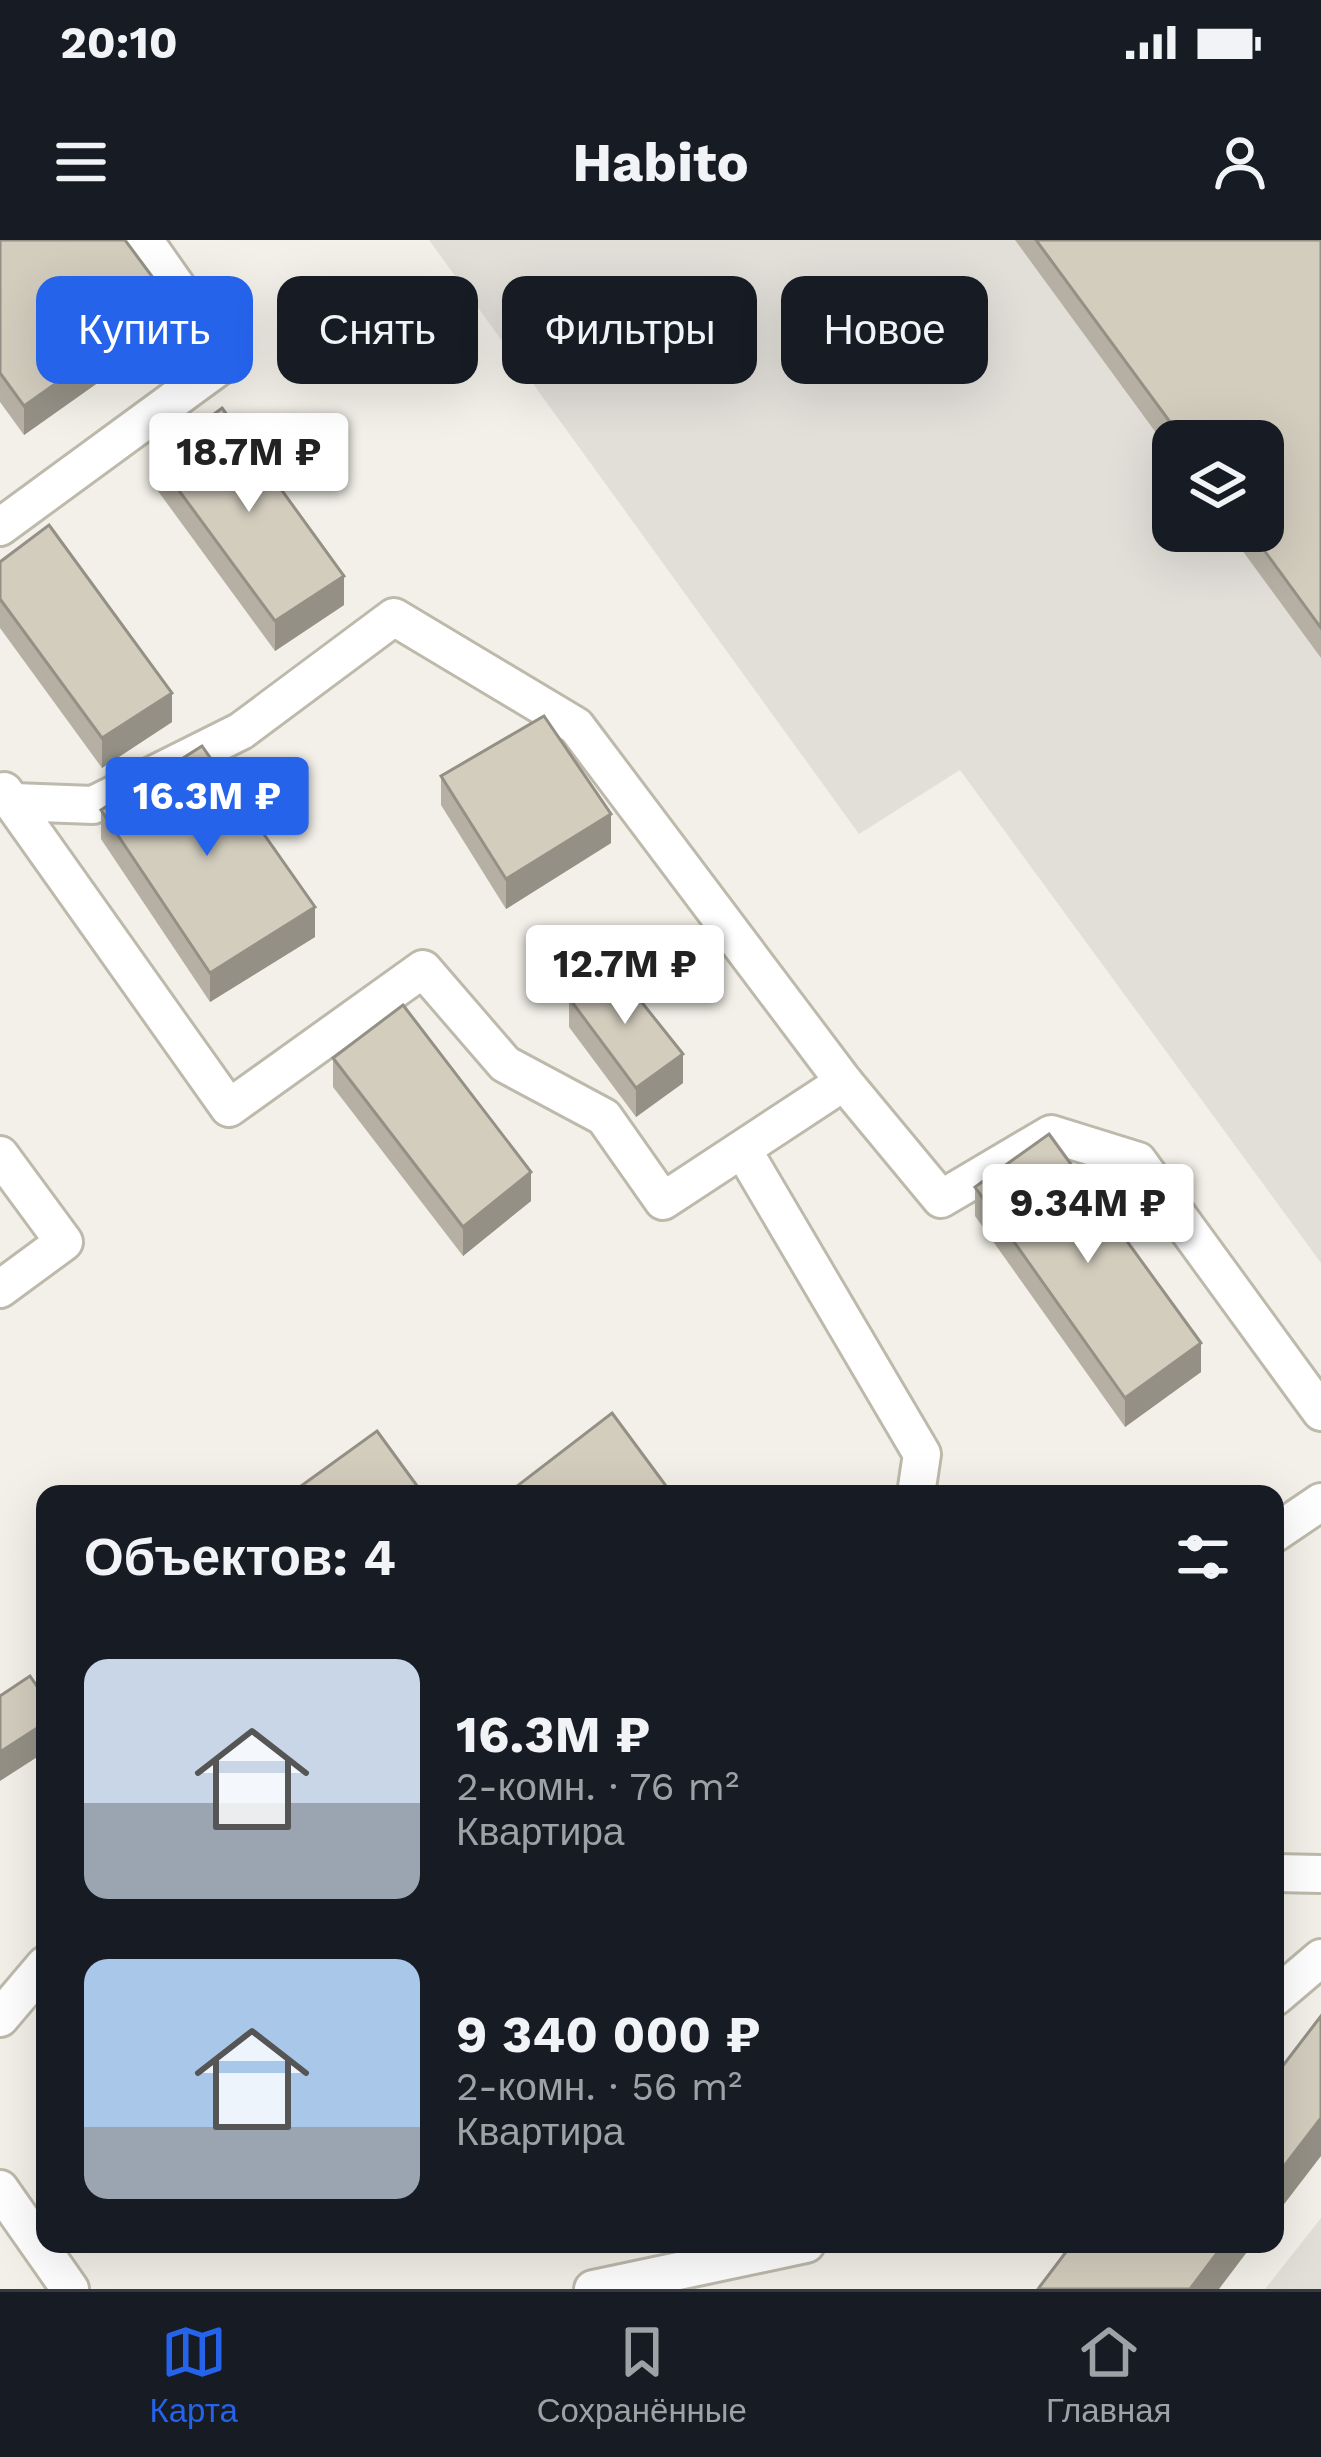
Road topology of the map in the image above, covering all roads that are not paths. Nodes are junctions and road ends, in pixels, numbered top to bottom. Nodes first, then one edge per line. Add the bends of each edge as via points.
1 (144, 240) edge
2 (0, 527) edge
3 (7, 794) edge
4 (844, 1082) junction
5 (743, 1150) junction
6 (0, 1156) edge
7 (0, 1289) edge
8 (1321, 1412) edge
9 (917, 1485) edge
10 (1321, 1502) edge
11 (1284, 1527) edge
12 (1284, 1873) edge
13 (1321, 1874) edge
14 (1321, 1958) edge
15 (36, 1976) edge
16 (1284, 1989) edge
17 (0, 2018) edge
18 (0, 2189) edge
19 (36, 2240) edge
20 (45, 2253) edge
21 (763, 2253) edge
22 (70, 2289) edge
23 (592, 2289) edge

1 - 2 street via 228,360
3 - 4 street via 93,805 241,731 394,616 577,726
3 - 5 street via 229,1108 423,969 505,1064 604,1117 663,1201
4 - 5 street
4 - 8 street via 941,1199 1051,1134 1138,1161
5 - 9 street via 922,1454
6 - 7 street via 64,1242
10 - 11 street
12 - 13 street
14 - 16 street
15 - 17 street
18 - 19 street
20 - 22 street
21 - 23 street

